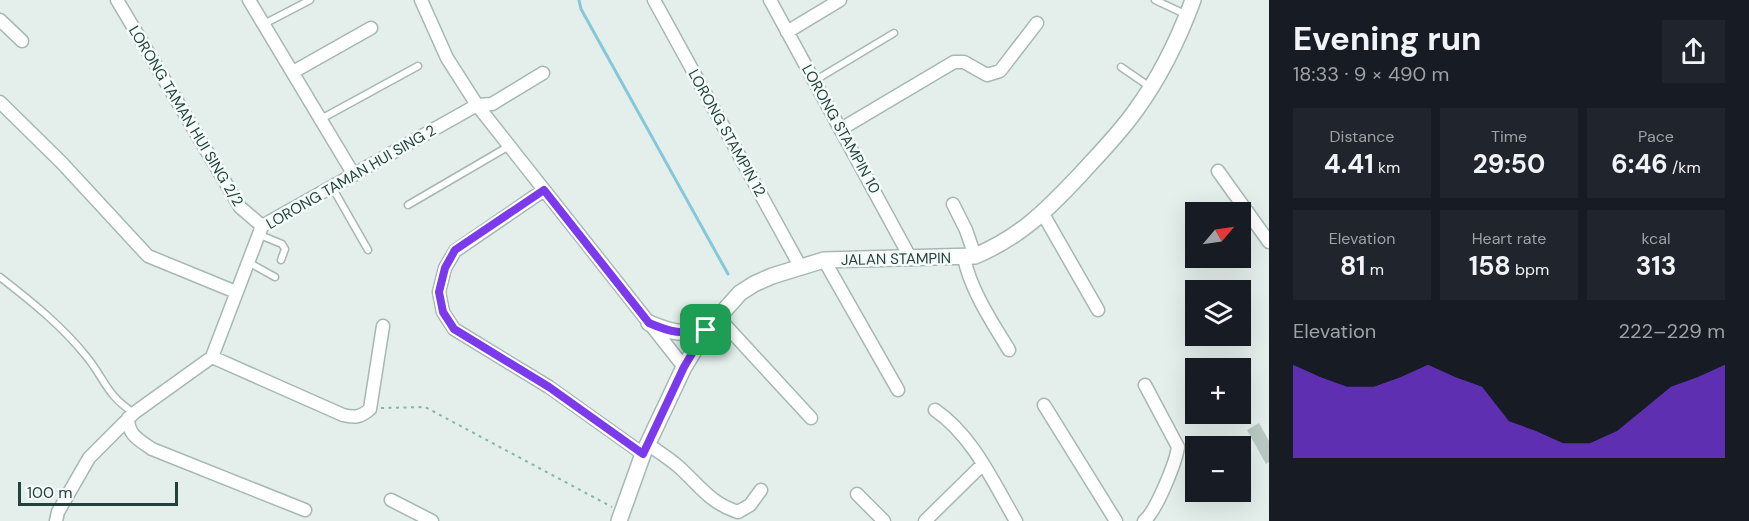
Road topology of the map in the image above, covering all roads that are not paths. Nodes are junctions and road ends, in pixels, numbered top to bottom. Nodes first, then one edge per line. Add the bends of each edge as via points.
1 (117, 0) edge
2 (249, 0) edge
3 (309, 0) edge
4 (420, 0) edge
5 (654, 0) edge
6 (770, 0) edge
7 (840, 0) edge
8 (1155, 0) edge
9 (1193, 0) edge
10 (1187, 16) junction
11 (0, 20) edge
12 (1037, 24) dead end
13 (264, 25) junction
14 (371, 27) dead end
15 (787, 32) junction
16 (894, 33) dead end
17 (22, 41) dead end
18 (418, 66) dead end
19 (1121, 67) dead end
20 (293, 72) junction
21 (543, 73) dead end
22 (814, 81) junction
23 (1150, 87) junction
24 (0, 102) edge
25 (477, 105) junction
26 (321, 119) junction
27 (841, 129) junction
28 (509, 146) junction
29 (1218, 171) dead end
30 (354, 175) junction
31 (332, 187) junction
32 (544, 190) junction
33 (953, 204) dead end
34 (408, 205) dead end
35 (1043, 214) junction
36 (261, 231) junction
37 (1269, 242) edge
38 (368, 250) dead end
39 (969, 257) junction
40 (911, 259) junction
41 (281, 260) dead end
42 (824, 260) junction
43 (247, 262) junction
44 (800, 266) junction
45 (0, 277) edge
46 (275, 277) dead end
47 (236, 292) junction
48 (1098, 310) dead end
49 (717, 316) junction
50 (649, 323) junction
51 (383, 326) dead end
52 (706, 330) junction
53 (1009, 350) dead end
54 (212, 357) junction
55 (684, 367) junction
56 (1145, 385) dead end
57 (898, 390) dead end
58 (1044, 405) dead end
59 (934, 410) dead end
60 (131, 416) junction
61 (811, 418) dead end
62 (646, 450) junction
63 (983, 464) junction
64 (761, 490) dead end
65 (857, 494) dead end
66 (391, 500) dead end
67 (305, 510) dead end
68 (621, 517) edge
69 (56, 521) edge
70 (432, 521) edge
71 (884, 521) edge
72 (925, 521) edge
73 (1016, 521) edge
74 (1116, 521) edge
75 (1144, 521) edge

1 - 36 street, LORONG TAMAN HUI SING 2/2 via 240,207
2 - 13 street
3 - 13 lane
4 - 25 street via 447,58
5 - 44 street, LORONG STAMPIN 12
6 - 15 street, LORONG STAMPIN 10
7 - 15 street
8 - 10 lane
9 - 10 street, JALAN STAMPIN
10 - 23 street, JALAN STAMPIN
11 - 17 street
12 - 27 street via 1000,71 987,75 964,62 954,62
13 - 20 street
14 - 20 street
15 - 22 street, LORONG STAMPIN 10
16 - 22 lane
18 - 26 lane
19 - 23 lane
20 - 26 street
21 - 25 street, LORONG TAMAN HUI SING 2 via 492,104
22 - 27 street, LORONG STAMPIN 10
23 - 35 street, JALAN STAMPIN via 1118,134
24 - 47 street via 148,256
25 - 28 street
25 - 30 street, LORONG TAMAN HUI SING 2
26 - 30 street
27 - 40 street, LORONG STAMPIN 10
28 - 32 street
28 - 34 lane
29 - 37 street
30 - 31 street, LORONG TAMAN HUI SING 2
31 - 36 street, LORONG TAMAN HUI SING 2
31 - 38 lane
32 - 50 street
32 - 62 street via 455,250 439,292 443,312 454,329
33 - 39 street via 966,230
35 - 39 street, JALAN STAMPIN via 997,246
35 - 48 street
36 - 41 lane via 282,244 285,249
36 - 43 street, LORONG TAMAN HUI SING 2
39 - 40 street, JALAN STAMPIN
39 - 53 street via 969,275
40 - 42 street, JALAN STAMPIN
42 - 44 street, JALAN STAMPIN
42 - 57 street
43 - 46 lane
43 - 47 street, LORONG TAMAN HUI SING 2
44 - 49 street, JALAN STAMPIN via 740,292
45 - 60 lane via 59,326 88,357
47 - 54 street, LORONG TAMAN HUI SING 2
49 - 52 street, JALAN STAMPIN
49 - 61 street
50 - 52 street via 677,333
50 - 55 street
51 - 54 street via 370,409 354,417
52 - 55 street, JALAN STAMPIN
54 - 60 street
55 - 62 street, JALAN STAMPIN
56 - 75 street via 1178,447 1158,502
58 - 74 street
59 - 63 street via 959,430
60 - 67 street via 128,428 133,436 152,449
60 - 69 street via 89,458
62 - 64 street via 679,467 725,508 738,512 750,505
62 - 68 street, JALAN STAMPIN
63 - 72 street
63 - 73 street
65 - 71 street
66 - 70 street

